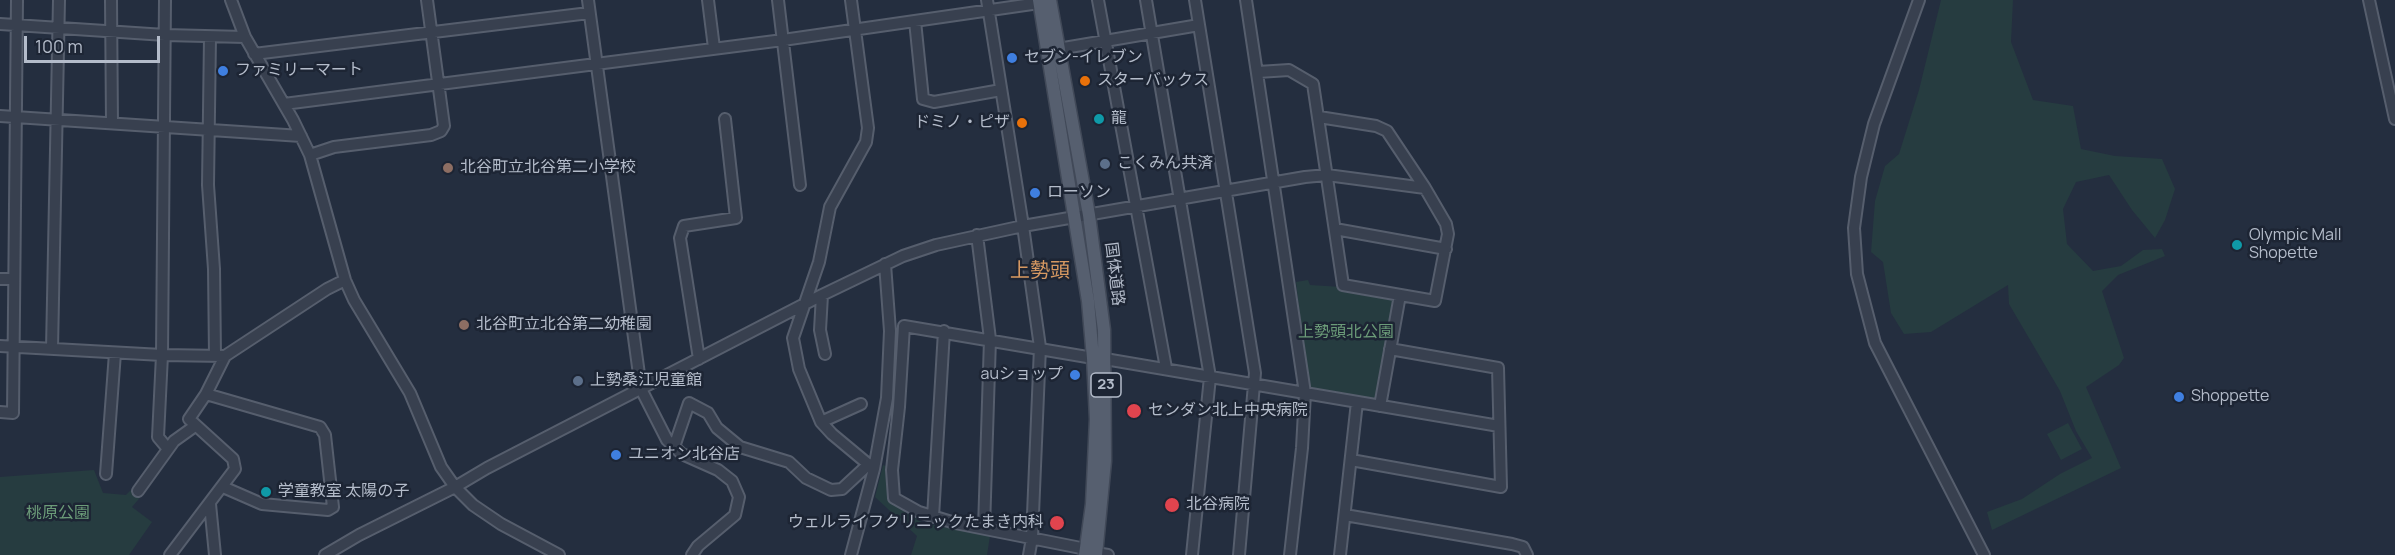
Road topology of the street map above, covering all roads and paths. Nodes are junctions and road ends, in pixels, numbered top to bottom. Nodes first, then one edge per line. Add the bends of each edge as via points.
1 (17, 0) edge
2 (59, 0) edge
3 (111, 0) edge
4 (165, 0) edge
5 (231, 0) edge
6 (427, 0) edge
7 (588, 0) edge
8 (708, 0) edge
9 (778, 0) edge
10 (850, 0) edge
11 (1098, 0) edge
12 (1146, 0) edge
13 (1195, 0) edge
14 (1246, 0) edge
15 (1920, 0) edge
16 (2369, 0) edge
17 (1043, 1) edge
18 (987, 5) edge
19 (589, 13) junction
20 (915, 21) junction
21 (0, 24) edge
22 (17, 25) junction
23 (1199, 25) junction
24 (59, 28) junction
25 (854, 30) junction
26 (110, 31) junction
27 (432, 32) junction
28 (1152, 33) junction
29 (165, 35) junction
30 (210, 37) junction
31 (245, 37) junction
32 (783, 40) junction
33 (1106, 42) junction
34 (714, 48) junction
35 (1058, 49) junction
36 (254, 54) junction
37 (596, 64) junction
38 (1258, 72) junction
39 (439, 84) junction
40 (1001, 90) junction
41 (284, 104) junction
42 (0, 116) edge
43 (16, 117) junction
44 (1319, 117) junction
45 (725, 119) dead end
46 (2395, 119) edge
47 (57, 120) junction
48 (112, 123) junction
49 (164, 127) junction
50 (208, 130) junction
51 (301, 136) junction
52 (310, 155) junction
53 (1328, 175) junction
54 (1275, 183) junction
55 (800, 184) dead end
56 (1425, 188) junction
57 (1226, 191) junction
58 (1180, 199) junction
59 (1136, 206) junction
60 (1089, 215) junction
61 (1075, 218) junction
62 (1023, 226) junction
63 (1335, 229) junction
64 (977, 235) junction
65 (1446, 249) junction
66 (885, 264) junction
67 (0, 279) edge
68 (14, 279) junction
69 (345, 280) junction
70 (822, 295) junction
71 (1400, 295) junction
72 (805, 304) junction
73 (944, 331) junction
74 (990, 339) junction
75 (0, 346) edge
76 (13, 347) junction
77 (1040, 347) junction
78 (52, 349) junction
79 (1390, 349) junction
80 (115, 352) junction
81 (825, 354) dead end
82 (162, 355) junction
83 (220, 356) junction
84 (1099, 358) junction
85 (699, 359) junction
86 (1166, 368) junction
87 (1210, 377) junction
88 (1255, 385) junction
89 (641, 389) junction
90 (1305, 393) junction
91 (206, 394) junction
92 (1357, 402) junction
93 (861, 404) dead end
94 (1380, 406) junction
95 (0, 412) edge
96 (821, 422) junction
97 (195, 426) junction
98 (1499, 426) junction
99 (674, 447) junction
100 (168, 449) junction
101 (1351, 460) junction
102 (871, 467) junction
103 (106, 474) dead end
104 (223, 487) junction
105 (455, 487) junction
106 (138, 491) dead end
107 (210, 504) junction
108 (1345, 515) junction
109 (933, 517) junction
110 (984, 528) junction
111 (1032, 538) junction
112 (535, 543) junction
113 (1094, 553) edge
114 (170, 555) edge
115 (215, 555) edge
116 (325, 555) edge
117 (533, 555) edge
118 (559, 555) edge
119 (692, 555) edge
120 (851, 555) edge
121 (1029, 555) edge
122 (1192, 555) edge
123 (1239, 555) edge
124 (1290, 555) edge
125 (1340, 555) edge
126 (1527, 555) edge
127 (1984, 555) edge

1 - 22 street
2 - 24 street
3 - 26 street
4 - 29 street
5 - 31 street
6 - 27 street
7 - 19 street
8 - 34 street
9 - 32 street
10 - 25 street
11 - 33 street
12 - 28 street
13 - 23 street
14 - 38 street
15 - 127 street via 1874,124 1861,177 1854,228 1857,274 1875,343
16 - 46 street
17 - 18 street
17 - 35 main road, 国体道路 / 23
17 - 61 main road, 国体道路 / 23
18 - 20 street
18 - 40 street
19 - 27 street
19 - 37 street
20 - 25 street
20 - 40 street via 923,99 934,102
21 - 22 street
22 - 24 street
22 - 43 street
23 - 28 street
23 - 57 street
24 - 26 street
24 - 47 street
25 - 32 street
25 - 72 street via 867,142 830,207 819,262
26 - 29 street
26 - 48 street
27 - 36 street
27 - 39 street
28 - 33 street
28 - 58 street
29 - 30 street
29 - 49 street
30 - 31 street
30 - 50 street
31 - 36 street
32 - 34 street
32 - 55 street
33 - 35 street
33 - 59 street
34 - 37 street
35 - 60 main road, 国体道路 / 23
36 - 41 street
37 - 39 street
37 - 89 street
38 - 44 street via 1289,70 1307,80 1312,84
38 - 54 street
39 - 41 street
39 - 52 street via 444,126 438,134 334,147
40 - 62 street
41 - 51 street
42 - 43 street
43 - 47 street
43 - 68 street
44 - 53 street
44 - 56 street via 1387,130
45 - 85 street via 736,218 684,226 681,238
47 - 48 street
47 - 78 street
48 - 49 street
49 - 50 street
49 - 82 street
50 - 51 street
50 - 83 street
51 - 52 street
52 - 69 street
53 - 54 street
53 - 56 street
53 - 63 street
54 - 57 street
54 - 90 street
56 - 65 street via 1446,224
57 - 58 street
57 - 88 street
58 - 59 street
58 - 87 street
59 - 60 street
59 - 86 street
60 - 61 street
60 - 84 main road, 国体道路 / 23 via 1101,299
61 - 62 street
61 - 84 main road, 国体道路 / 23
62 - 64 street
62 - 77 street
63 - 65 street
63 - 71 street via 1344,285
64 - 66 street
64 - 74 street
65 - 71 street via 1435,301
66 - 70 street
66 - 102 street via 889,365 886,407
67 - 68 street
68 - 76 street
69 - 83 street
69 - 105 street via 410,393 441,467
70 - 72 street
70 - 81 street via 820,330
71 - 79 street
72 - 85 street
72 - 96 street via 793,338 799,369
73 - 74 street
73 - 109 street
73 - 109 street via 904,326 892,470 894,498
74 - 77 street
74 - 110 street
75 - 76 street
76 - 78 street
76 - 95 street via 13,413
77 - 84 street
77 - 111 street
78 - 80 street
79 - 94 street
79 - 98 street via 1498,368
80 - 82 street
80 - 103 street
82 - 83 street
82 - 100 street via 158,437
83 - 91 street
84 - 86 street
84 - 113 main road, 国体道路 / 23 via 1105,461
85 - 89 street
86 - 87 street
87 - 88 street
87 - 122 street
88 - 90 street
88 - 123 street
89 - 99 street
89 - 105 street
90 - 92 street
90 - 124 street
91 - 97 street via 189,419
91 - 104 street via 320,427 325,435 333,507 328,510 262,504
92 - 94 street
92 - 101 street
93 - 96 street
94 - 98 street
96 - 102 street
97 - 100 street
97 - 104 street via 235,463 235,470
98 - 101 street via 1501,487
99 - 102 street via 689,403 708,413 717,428 740,447 789,462 806,478 831,489 842,489
99 - 119 street via 718,470 732,481 739,497 735,515
100 - 106 street
101 - 108 street
102 - 120 street
104 - 107 street
105 - 112 street via 485,514
105 - 116 street
107 - 114 street
107 - 115 street
108 - 125 street
108 - 126 street via 1512,544 1523,547
109 - 110 street
110 - 111 street
111 - 113 street
111 - 121 street
112 - 117 street
112 - 118 street

